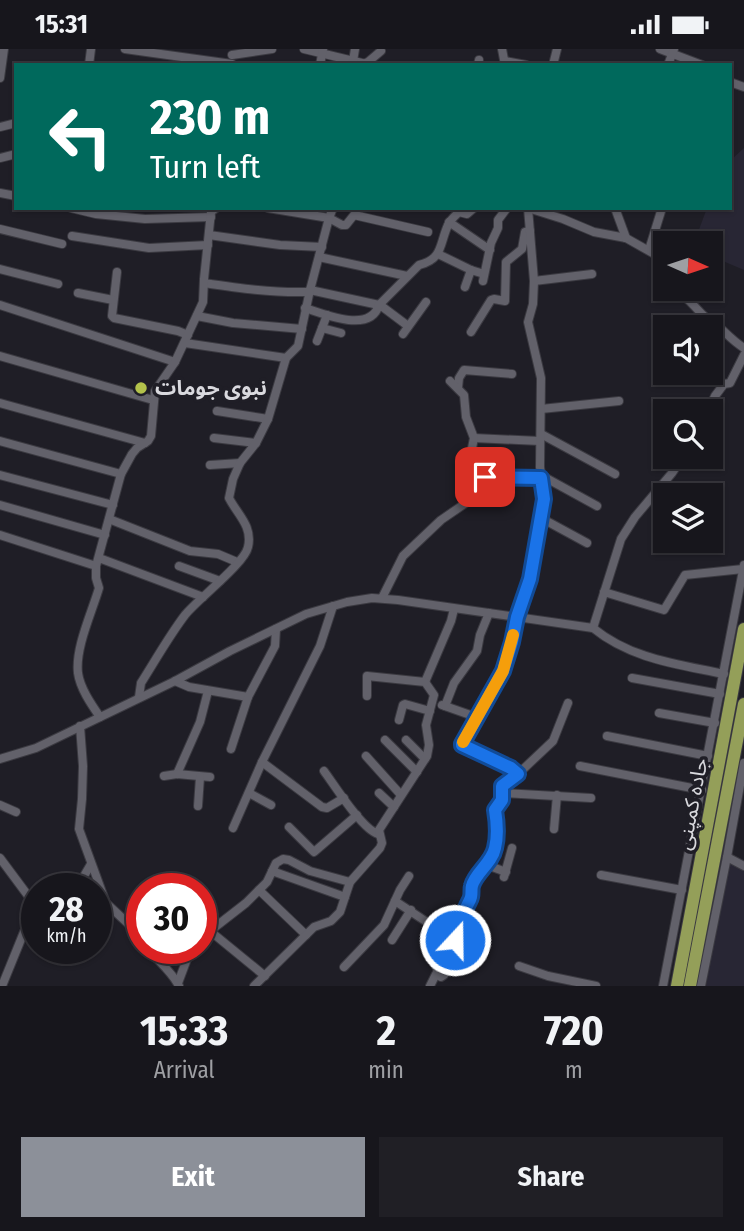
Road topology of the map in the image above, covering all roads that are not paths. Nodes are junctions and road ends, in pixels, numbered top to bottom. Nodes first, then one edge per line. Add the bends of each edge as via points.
1 (4, 49) edge
2 (125, 49) edge
3 (272, 49) edge
4 (304, 49) edge
5 (355, 49) edge
6 (502, 49) edge
7 (660, 49) edge
8 (323, 51) edge
9 (381, 51) edge
10 (673, 51) edge
11 (232, 58) edge
12 (364, 63) edge
13 (505, 63) edge
14 (698, 63) edge
15 (0, 78) edge
16 (79, 210) edge
17 (214, 210) edge
18 (288, 210) edge
19 (332, 210) edge
20 (472, 210) edge
21 (505, 210) edge
22 (528, 210) edge
23 (534, 210) edge
24 (616, 210) edge
25 (661, 210) edge
26 (211, 217) junction
27 (329, 218) junction
28 (449, 222) junction
29 (0, 229) edge
30 (530, 231) junction
31 (428, 232) dead end
32 (209, 235) junction
33 (72, 236) dead end
34 (626, 238) junction
35 (62, 244) dead end
36 (208, 245) junction
37 (322, 247) junction
38 (490, 250) junction
39 (649, 250) junction
40 (653, 252) edge
41 (438, 254) junction
42 (319, 257) junction
43 (0, 269) edge
44 (471, 270) junction
45 (117, 272) dead end
46 (592, 274) dead end
47 (407, 276) junction
48 (534, 281) junction
49 (204, 283) junction
50 (58, 284) dead end
51 (464, 287) dead end
52 (310, 290) junction
53 (78, 293) dead end
54 (113, 300) junction
55 (688, 301) edge
56 (426, 302) dead end
57 (0, 305) edge
58 (379, 305) junction
59 (305, 308) junction
60 (327, 315) junction
61 (197, 316) junction
62 (408, 326) junction
63 (322, 328) junction
64 (302, 329) junction
65 (471, 332) dead end
66 (341, 333) dead end
67 (403, 334) dead end
68 (186, 339) junction
69 (317, 341) dead end
70 (744, 348) edge
71 (744, 355) edge
72 (0, 356) edge
73 (286, 358) junction
74 (175, 362) junction
75 (512, 374) dead end
76 (450, 381) dead end
77 (457, 388) junction
78 (714, 399) edge
79 (153, 400) junction
80 (619, 401) dead end
81 (0, 403) edge
82 (541, 409) junction
83 (217, 411) dead end
84 (268, 419) junction
85 (214, 438) dead end
86 (474, 438) junction
87 (540, 438) junction
88 (0, 441) edge
89 (145, 443) junction
90 (256, 443) junction
91 (240, 463) junction
92 (210, 465) dead end
93 (675, 469) edge
94 (121, 474) junction
95 (615, 474) dead end
96 (0, 475) edge
97 (485, 477) junction
98 (541, 478) junction
99 (0, 505) edge
100 (113, 505) junction
101 (597, 506) dead end
102 (541, 518) junction
103 (109, 519) junction
104 (0, 535) edge
105 (105, 535) junction
106 (587, 543) dead end
107 (97, 562) junction
108 (237, 562) junction
109 (179, 566) dead end
110 (744, 567) edge
111 (220, 581) junction
112 (604, 592) junction
113 (203, 597) junction
114 (382, 598) junction
115 (333, 606) junction
116 (454, 609) junction
117 (489, 613) junction
118 (517, 617) junction
119 (593, 628) junction
120 (276, 629) junction
121 (744, 629) edge
122 (724, 674) junction
123 (632, 678) dead end
124 (175, 681) junction
125 (425, 682) junction
126 (208, 691) junction
127 (720, 694) junction
128 (367, 696) dead end
129 (139, 697) junction
130 (248, 697) junction
131 (568, 703) dead end
132 (744, 704) edge
133 (431, 706) junction
134 (445, 706) junction
135 (659, 713) dead end
136 (100, 717) junction
137 (476, 717) junction
138 (399, 720) dead end
139 (715, 723) junction
140 (80, 726) junction
141 (607, 736) dead end
142 (385, 740) dead end
143 (406, 740) dead end
144 (231, 749) dead end
145 (366, 756) dead end
146 (708, 756) junction
147 (425, 759) junction
148 (1, 761) edge
149 (262, 762) junction
150 (744, 763) edge
151 (580, 766) dead end
152 (324, 771) dead end
153 (417, 772) junction
154 (518, 774) junction
155 (177, 775) junction
156 (164, 776) dead end
157 (200, 777) junction
158 (210, 777) dead end
159 (702, 790) junction
160 (249, 793) junction
161 (379, 793) dead end
162 (503, 793) junction
163 (401, 795) junction
164 (557, 795) junction
165 (344, 798) junction
166 (591, 798) dead end
167 (741, 798) edge
168 (0, 805) edge
169 (271, 805) dead end
170 (198, 806) dead end
171 (394, 807) junction
172 (16, 812) dead end
173 (357, 815) junction
174 (289, 827) dead end
175 (233, 828) dead end
176 (554, 829) dead end
177 (378, 834) junction
178 (512, 848) dead end
179 (727, 857) junction
180 (0, 858) edge
181 (91, 864) junction
182 (487, 865) junction
183 (744, 866) edge
184 (272, 871) junction
185 (86, 873) edge
186 (601, 875) dead end
187 (409, 876) dead end
188 (350, 882) junction
189 (21, 885) edge
190 (259, 890) junction
191 (682, 890) junction
192 (345, 897) junction
193 (395, 901) junction
194 (411, 911) junction
195 (126, 921) edge
196 (217, 926) edge
197 (306, 935) junction
198 (217, 936) edge
199 (21, 939) edge
200 (392, 940) dead end
201 (454, 940) junction
202 (456, 957) dead end
203 (161, 964) edge
204 (185, 964) edge
205 (519, 966) dead end
206 (344, 967) dead end
207 (438, 974) junction
208 (265, 976) junction
209 (178, 984) edge
210 (432, 985) edge
211 (2, 986) edge
212 (254, 986) edge
213 (596, 986) edge
214 (663, 986) edge
215 (677, 986) edge
216 (690, 986) edge
217 (701, 986) edge

1 - 15 street
2 - 11 street
3 - 11 street
4 - 8 street
5 - 12 street
6 - 13 street
7 - 10 street
8 - 12 street
9 - 12 street
10 - 14 street
16 - 26 street via 145,219
17 - 26 street
18 - 27 street
19 - 27 street
20 - 28 street via 459,212
21 - 38 street
22 - 30 street
23 - 34 street via 594,232
24 - 34 street
25 - 39 street
26 - 32 street
27 - 31 street via 346,225 354,215
27 - 37 street
28 - 38 street
28 - 41 street
29 - 35 street
30 - 48 street
30 - 65 street via 525,232 522,249 506,262 505,301 492,299
32 - 36 street
32 - 37 street
33 - 36 street via 149,247
34 - 39 street
36 - 49 street
37 - 42 street
38 - 44 street via 484,277
39 - 40 street
41 - 44 street
41 - 47 street
42 - 47 street
42 - 52 street
43 - 50 street
44 - 51 street
45 - 54 street
46 - 48 street
47 - 58 street
48 - 82 street via 528,322 541,378
49 - 52 street via 253,290
49 - 61 street
52 - 58 street
52 - 59 street
53 - 54 street
54 - 68 street via 114,319 178,331
55 - 70 street
56 - 62 street
57 - 74 street
58 - 60 street via 369,319
58 - 62 street
59 - 60 street
59 - 64 street
60 - 63 street
61 - 64 street
61 - 68 street
62 - 67 street
63 - 66 street
63 - 69 street
64 - 73 street via 298,346
68 - 73 street
68 - 74 street
71 - 78 street via 730,383
72 - 79 street
73 - 84 street
74 - 79 street
75 - 77 street via 464,370
76 - 77 street
77 - 86 street via 464,395
79 - 89 street via 151,436
80 - 82 street
81 - 89 street
82 - 87 street
83 - 84 street
84 - 90 street
85 - 90 street
86 - 87 street
86 - 97 street via 476,465
87 - 95 street
87 - 98 street
88 - 94 street
89 - 94 street via 132,454
90 - 91 street
91 - 92 street
91 - 108 street via 229,498 249,537 248,550
93 - 112 street via 621,539
94 - 100 street
96 - 100 street
97 - 98 street
97 - 114 street via 475,496 403,556
98 - 101 street
98 - 102 street
99 - 105 street
100 - 103 street
102 - 106 street
102 - 118 street via 530,579
103 - 105 street
103 - 108 street via 190,551
104 - 107 street
105 - 107 street
107 - 113 street
107 - 136 street via 99,588 78,655 78,675
108 - 111 street
109 - 111 street
110 - 112 street via 685,575 664,610
110 - 122 street
111 - 113 street
112 - 119 street
113 - 129 street via 186,614 141,683
114 - 115 street
114 - 116 street
115 - 120 street
115 - 149 street via 320,646
116 - 117 street
116 - 125 street
117 - 118 street
117 - 134 street via 477,651 454,683
118 - 119 street
118 - 137 street via 503,671
119 - 122 street via 639,655
120 - 124 street
120 - 130 street via 275,646
121 - 215 highway, جاده کمپنی
122 - 127 street
123 - 127 street
124 - 126 street
124 - 129 street
125 - 128 street via 367,676
125 - 133 street via 434,695
126 - 130 street
126 - 155 street
127 - 139 street
129 - 136 street
130 - 144 street
131 - 154 street via 553,741
132 - 216 highway, جاده کمپنی
133 - 134 street
133 - 138 street via 405,704
133 - 147 street
134 - 137 street
135 - 139 street
136 - 140 street
137 - 154 street via 462,745
139 - 146 street
140 - 148 street
140 - 181 street via 79,829
141 - 146 street
142 - 153 street
143 - 147 street
145 - 163 street
146 - 159 street
147 - 153 street
149 - 160 street
149 - 165 street via 322,807
150 - 167 street
151 - 159 street
152 - 165 street
153 - 163 street
154 - 162 street via 503,783
155 - 156 street
155 - 157 street
157 - 158 street
157 - 170 street
159 - 191 street
160 - 169 street
160 - 175 street
161 - 171 street
162 - 164 street
162 - 182 street via 495,810 496,847
163 - 171 street
164 - 166 street
164 - 176 street
165 - 173 street
167 - 179 street
168 - 172 street
171 - 177 street
173 - 174 street via 314,852
173 - 177 street
177 - 188 street via 380,848
178 - 182 street via 505,874
179 - 183 street
179 - 217 street
180 - 189 street
181 - 185 street
181 - 195 street via 106,902
182 - 201 street via 472,883 467,928
184 - 188 street via 276,863 287,859
184 - 190 street
184 - 192 street
186 - 191 street
187 - 193 street
188 - 192 street
190 - 196 street
190 - 197 street
191 - 214 street
192 - 197 street via 331,921
193 - 194 street
193 - 206 street via 384,925
194 - 200 street
194 - 201 street
197 - 208 street
198 - 208 street
199 - 211 street
201 - 207 street via 436,961
202 - 207 street via 444,975
203 - 209 street
204 - 209 street
205 - 213 street
207 - 210 street
208 - 212 street

